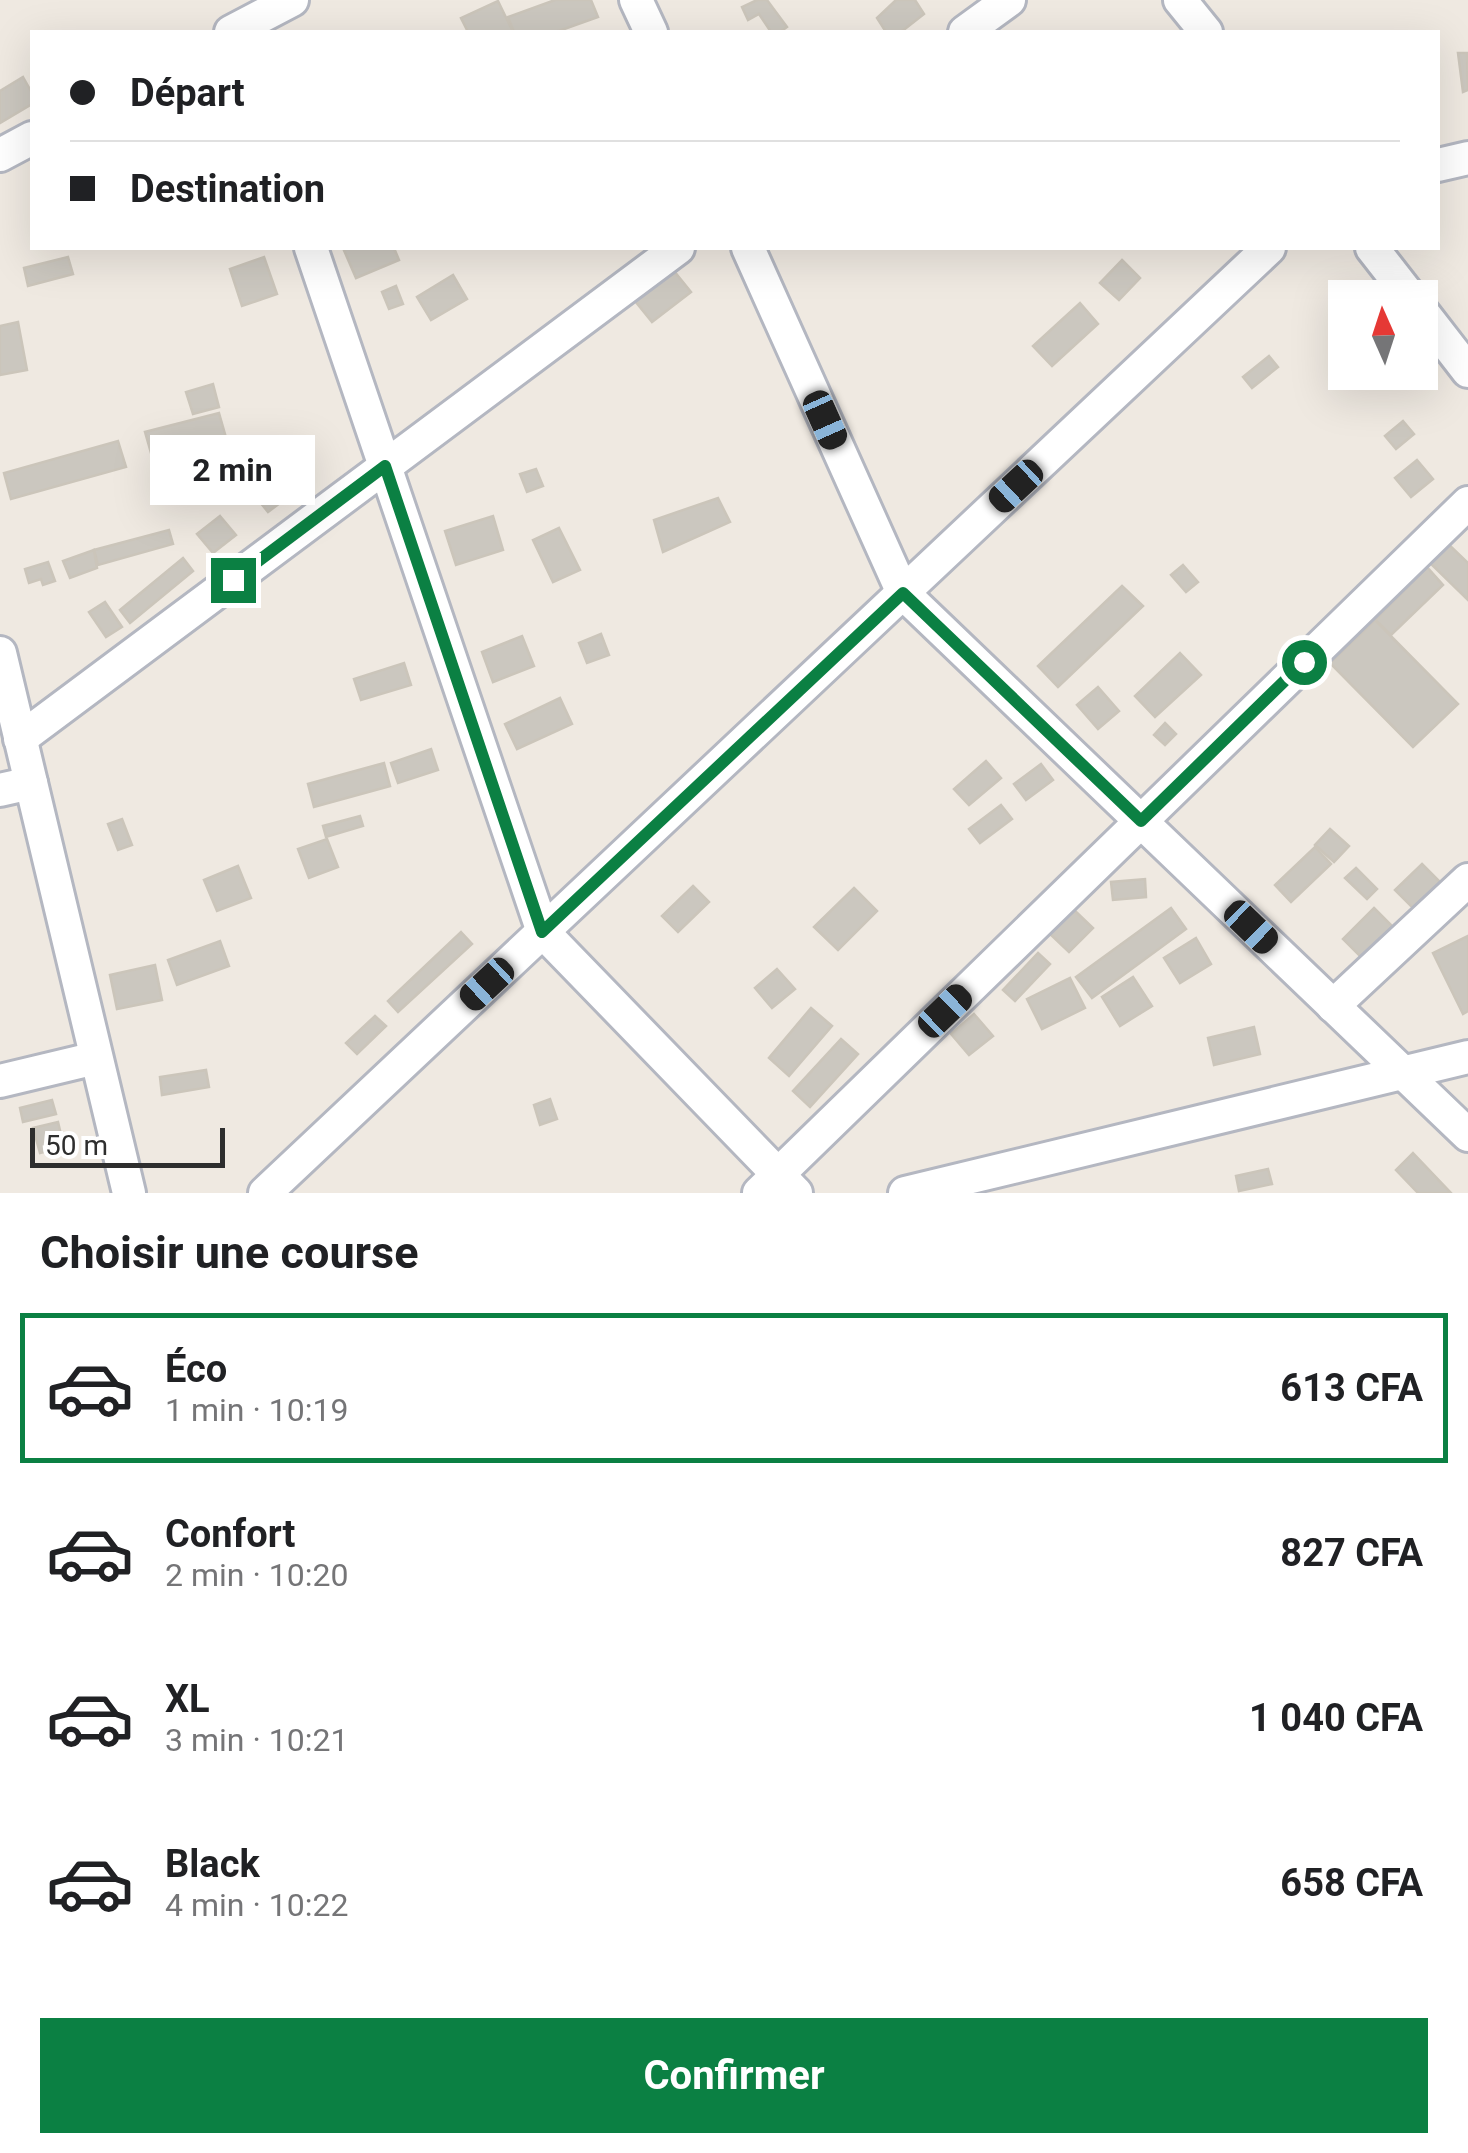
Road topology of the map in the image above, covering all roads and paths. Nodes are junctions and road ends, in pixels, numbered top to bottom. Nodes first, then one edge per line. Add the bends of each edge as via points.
1 (292, 0) edge
2 (636, 0) edge
3 (1009, 0) edge
4 (1180, 0) edge
5 (233, 24) edge
6 (650, 30) edge
7 (969, 30) edge
8 (1204, 30) edge
9 (30, 139) edge
10 (0, 155) edge
11 (1468, 158) edge
12 (1440, 165) edge
13 (312, 250) edge
14 (675, 250) edge
15 (749, 250) edge
16 (1267, 250) edge
17 (1374, 250) edge
18 (1397, 280) edge
19 (1438, 332) edge
20 (1468, 371) edge
21 (385, 466) junction
22 (1468, 502) edge
23 (903, 593) junction
24 (0, 653) edge
25 (20, 739) junction
26 (16, 786) edge
27 (1141, 821) junction
28 (1468, 880) edge
29 (542, 932) junction
30 (1334, 1006) junction
31 (1468, 1057) edge
32 (96, 1058) junction
33 (1403, 1072) junction
34 (0, 1081) edge
35 (1468, 1135) edge
36 (777, 1187) edge
37 (129, 1193) edge
38 (265, 1193) edge
39 (905, 1193) edge

1 - 5 street
2 - 6 street
3 - 7 street
4 - 8 street
9 - 10 street
11 - 12 street
13 - 21 street
14 - 21 street
15 - 23 street
16 - 23 street
17 - 18 street
19 - 20 street
21 - 25 street
21 - 29 street
22 - 27 street
23 - 27 street
23 - 29 street
24 - 25 street
25 - 26 street
26 - 32 street
27 - 30 street
27 - 36 street
28 - 30 street
29 - 36 street
29 - 38 street
30 - 33 street
31 - 33 street
32 - 34 street
32 - 37 street
33 - 35 street
33 - 39 street

